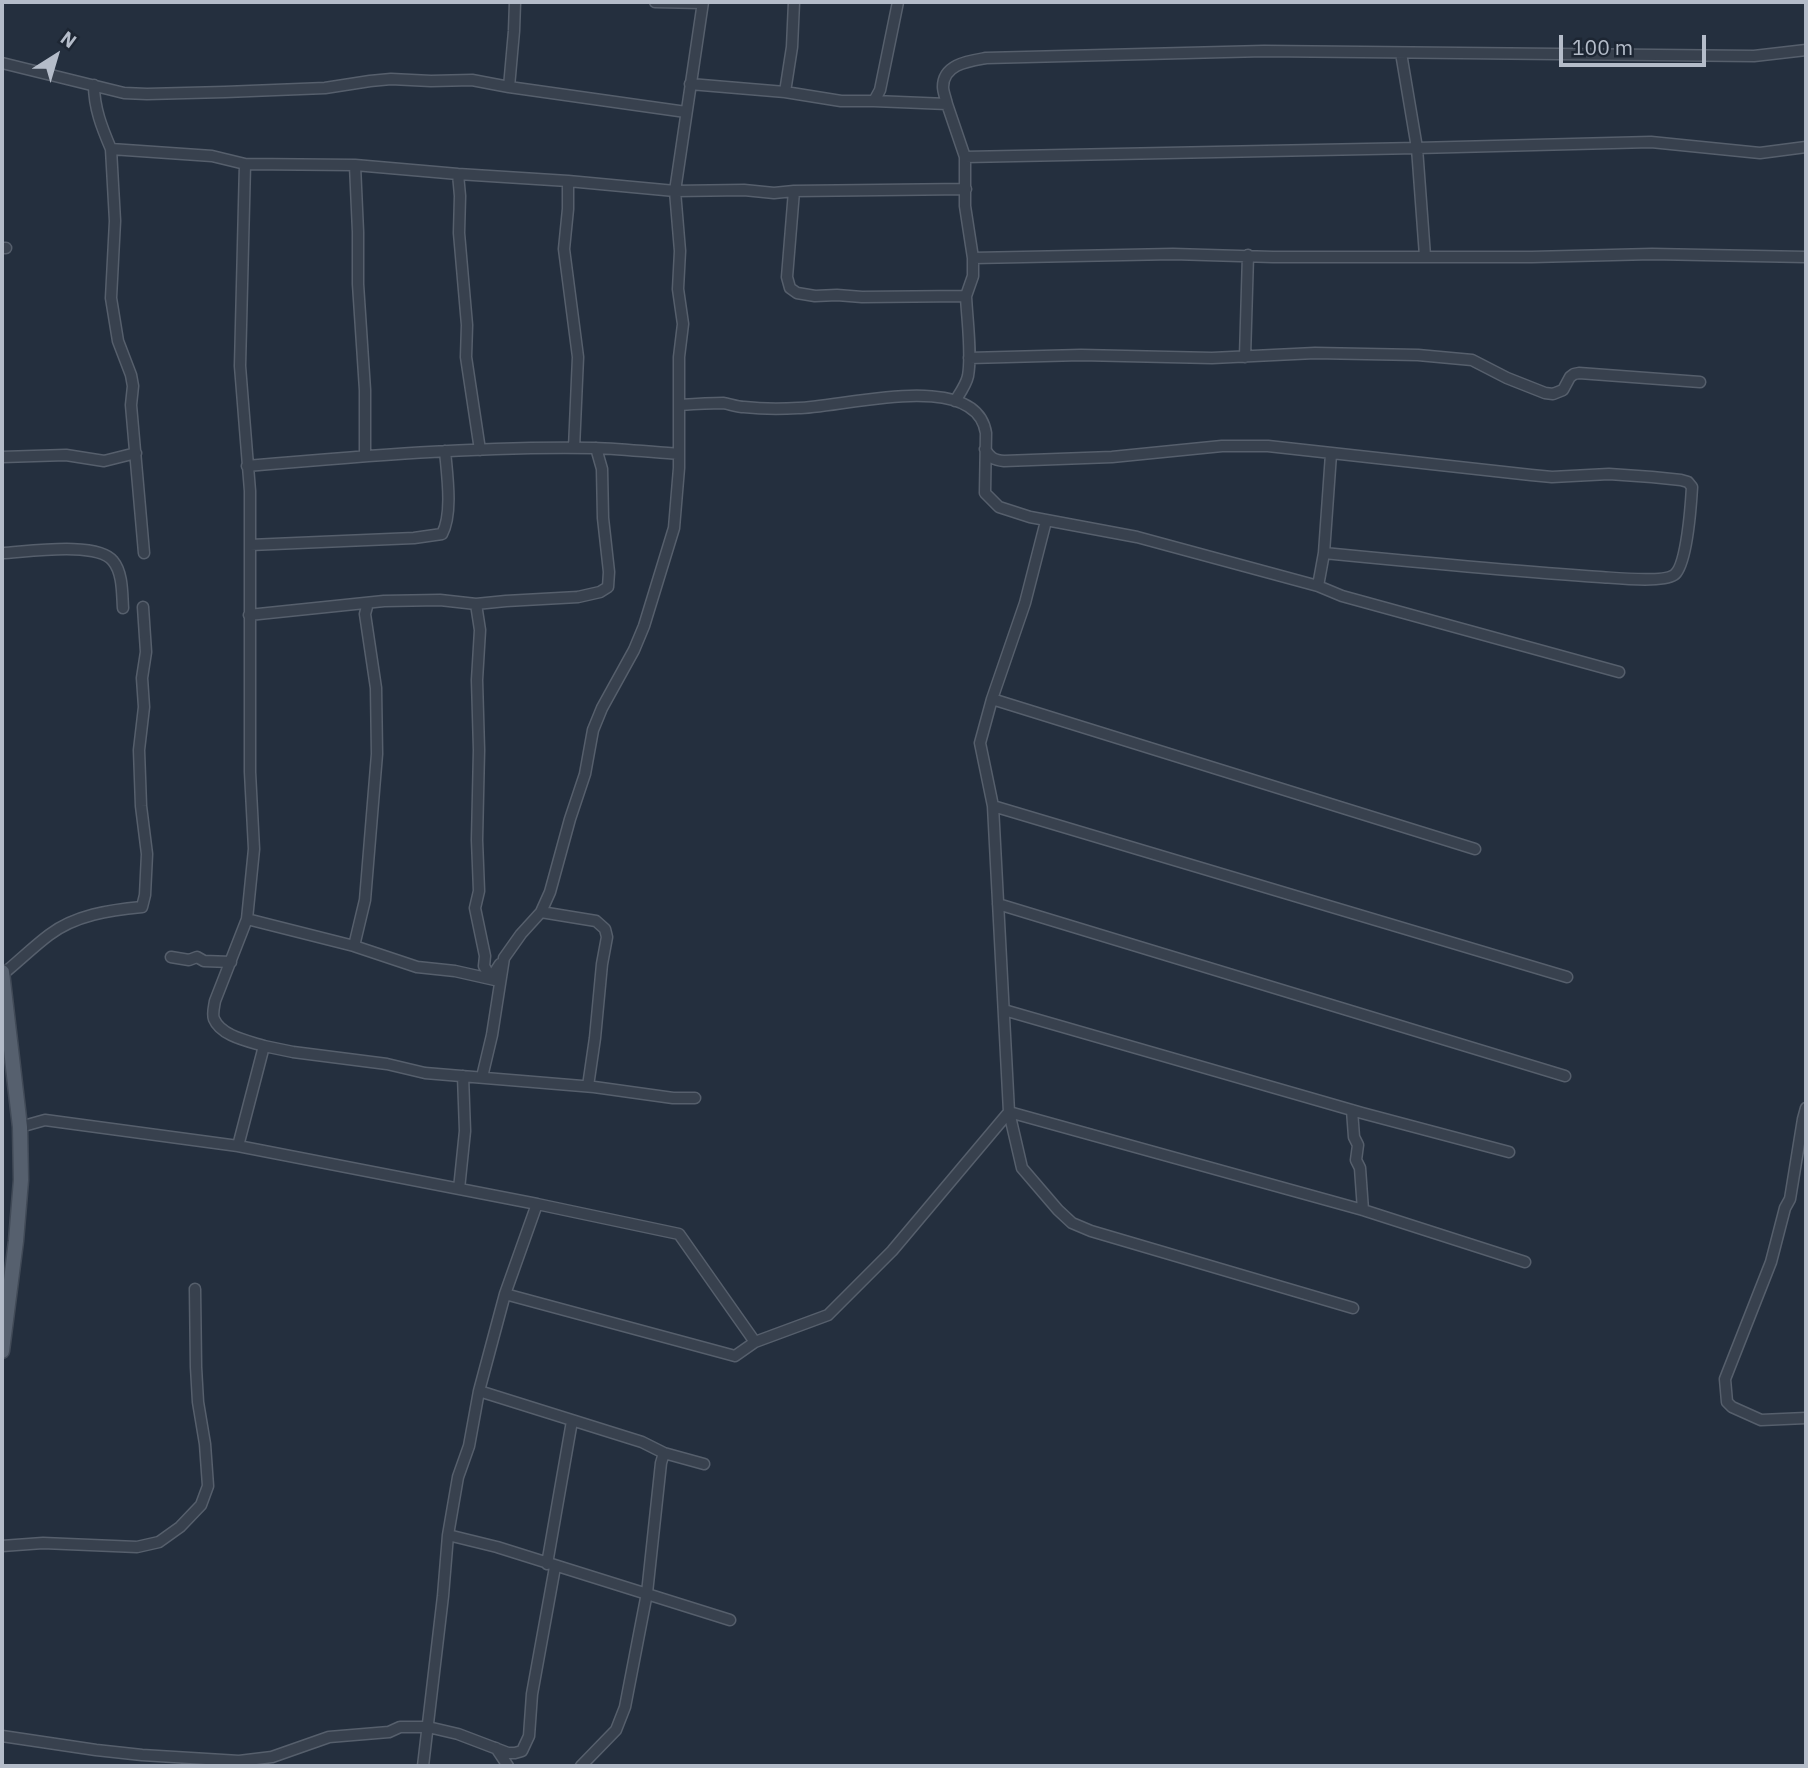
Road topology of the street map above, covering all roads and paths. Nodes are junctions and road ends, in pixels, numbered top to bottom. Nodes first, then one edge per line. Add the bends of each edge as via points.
1 (515, 2) edge
2 (655, 2) edge
3 (702, 2) edge
4 (794, 2) edge
5 (898, 2) edge
6 (1806, 50) edge
7 (1401, 53) junction
8 (2, 63) edge
9 (690, 84) junction
10 (94, 85) junction
11 (509, 87) junction
12 (785, 92) junction
13 (874, 101) junction
14 (947, 104) junction
15 (686, 112) junction
16 (1806, 147) edge
17 (1418, 148) junction
18 (111, 149) junction
19 (965, 157) junction
20 (245, 164) junction
21 (355, 165) junction
22 (458, 174) junction
23 (568, 181) junction
24 (966, 189) junction
25 (675, 191) junction
26 (794, 191) junction
27 (1248, 255) junction
28 (1425, 257) junction
29 (1806, 257) edge
30 (974, 258) junction
31 (966, 296) junction
32 (1245, 357) junction
33 (969, 358) junction
34 (1700, 382) dead end
35 (955, 401) junction
36 (680, 405) junction
37 (574, 448) junction
38 (596, 448) junction
39 (985, 449) junction
40 (480, 450) junction
41 (445, 452) junction
42 (136, 453) junction
43 (679, 454) junction
44 (1331, 454) junction
45 (365, 456) junction
46 (2, 457) edge
47 (247, 466) junction
48 (1046, 521) junction
49 (250, 545) junction
50 (2, 553) edge
51 (144, 553) dead end
52 (1324, 553) junction
53 (1318, 586) junction
54 (368, 603) junction
55 (476, 604) junction
56 (143, 607) dead end
57 (123, 608) dead end
58 (249, 615) junction
59 (1619, 672) dead end
60 (992, 699) junction
61 (993, 806) junction
62 (1475, 849) dead end
63 (998, 904) junction
64 (541, 912) junction
65 (247, 919) junction
66 (354, 946) junction
67 (171, 957) dead end
68 (231, 962) junction
69 (2, 973) edge
70 (1567, 977) dead end
71 (496, 980) junction
72 (1004, 1010) junction
73 (264, 1046) junction
74 (463, 1076) junction
75 (1565, 1076) dead end
76 (482, 1077) junction
77 (588, 1086) junction
78 (695, 1098) dead end
79 (1806, 1108) edge
80 (1352, 1110) junction
81 (1009, 1112) junction
82 (20, 1126) junction
83 (238, 1146) junction
84 (1509, 1152) dead end
85 (458, 1189) junction
86 (537, 1204) junction
87 (1363, 1210) junction
88 (1525, 1262) dead end
89 (195, 1289) dead end
90 (505, 1294) junction
91 (1353, 1308) dead end
92 (755, 1342) junction
93 (2, 1351) edge
94 (479, 1391) junction
95 (1806, 1418) edge
96 (572, 1421) junction
97 (664, 1452) junction
98 (704, 1464) dead end
99 (448, 1535) junction
100 (2, 1546) edge
101 (551, 1565) junction
102 (647, 1594) junction
103 (730, 1620) dead end
104 (428, 1727) junction
105 (2, 1736) edge
106 (496, 1748) junction
107 (423, 1766) edge
108 (508, 1766) edge
109 (581, 1766) edge

1 - 11 street
2 - 3 street
3 - 9 street
4 - 12 street
5 - 13 street
6 - 7 street via 1754,56
7 - 14 street via 1264,51 986,58 962,62 948,71 943,86
7 - 17 street
8 - 10 street
9 - 12 street
9 - 15 street
10 - 11 street via 147,94 325,88 391,79 472,80
10 - 18 street via 94,102
11 - 15 street
12 - 13 street
13 - 14 street
14 - 19 street
15 - 25 street
16 - 17 street via 1760,153 1651,142
17 - 19 street
17 - 28 street
18 - 20 street via 212,156
18 - 42 street via 115,220 111,298 118,341 133,386
19 - 24 street
20 - 21 street
20 - 47 street via 240,366
21 - 22 street
21 - 45 street
22 - 23 street
22 - 40 street via 466,357
23 - 25 street
23 - 37 street via 564,249 578,357
24 - 26 street
24 - 30 street
25 - 26 street
25 - 36 street via 683,324 678,356
26 - 31 street via 788,277 790,288 797,293 862,298
27 - 28 street
27 - 30 street
27 - 32 street
28 - 29 street
30 - 31 street
31 - 33 street
32 - 33 street
32 - 34 street via 1353,353 1463,358 1553,394 1579,373
33 - 35 street via 968,376
35 - 36 street via 913,395 802,408
35 - 39 street via 970,407 985,423
36 - 43 street
37 - 38 street
37 - 40 street
38 - 43 street
38 - 55 street via 602,469 608,587 578,597
39 - 44 street via 989,457 1004,461 1222,446
39 - 48 street via 985,493 999,507
40 - 41 street
41 - 45 street
41 - 49 street via 447,515 442,534
42 - 46 street via 104,461 66,455
42 - 51 street
43 - 64 street via 674,528 655,594 634,650 593,730
44 - 52 street
44 - 52 street via 1542,476 1652,477 1688,482 1692,487 1682,564 1668,577 1548,574
45 - 47 street
47 - 49 street
48 - 53 street via 1137,537
48 - 60 street via 1025,603
49 - 58 street
50 - 57 street via 102,552 115,563
52 - 53 street
53 - 59 street
54 - 55 street via 440,600
54 - 58 street
54 - 66 street via 365,614 376,688 377,754 365,900
55 - 71 street via 480,630 479,891 475,908 484,966
56 - 69 street via 146,652 139,750 147,854 142,907 81,918 50,934
58 - 65 street via 254,849
60 - 61 street via 980,743
60 - 62 street
61 - 63 street
61 - 70 street
63 - 72 street
63 - 75 street
64 - 71 street via 504,958
64 - 77 street via 596,921 605,929
65 - 66 street
65 - 68 street
66 - 71 street via 417,967
67 - 68 street
68 - 73 street via 215,1001 214,1019 224,1031
69 - 82 main road
71 - 76 street via 492,1035
72 - 80 street
72 - 81 street
73 - 74 street
73 - 83 street
74 - 76 street
74 - 85 street
76 - 77 street
77 - 78 street
79 - 95 street via 1790,1199 1772,1262 1725,1379 1727,1402 1732,1407 1761,1420
80 - 84 street
80 - 87 street
81 - 87 street
81 - 91 street via 1022,1168 1072,1223
81 - 92 street via 892,1251 828,1315
82 - 83 street via 45,1120
82 - 93 main road via 22,1180
83 - 85 street
85 - 86 street
86 - 90 street
86 - 92 street via 679,1234
87 - 88 street
89 - 100 street via 198,1402 208,1486 201,1504 159,1542 137,1547
90 - 92 street via 735,1356
90 - 94 street
94 - 96 street
94 - 99 street
96 - 97 street
96 - 101 street
97 - 98 street
97 - 102 street
99 - 101 street
99 - 104 street
101 - 102 street
101 - 106 street via 529,1736 516,1754
102 - 103 street
102 - 109 street via 621,1718 616,1730
104 - 105 street via 329,1737 272,1757 239,1761 142,1755
104 - 106 street
104 - 107 street
106 - 108 street

